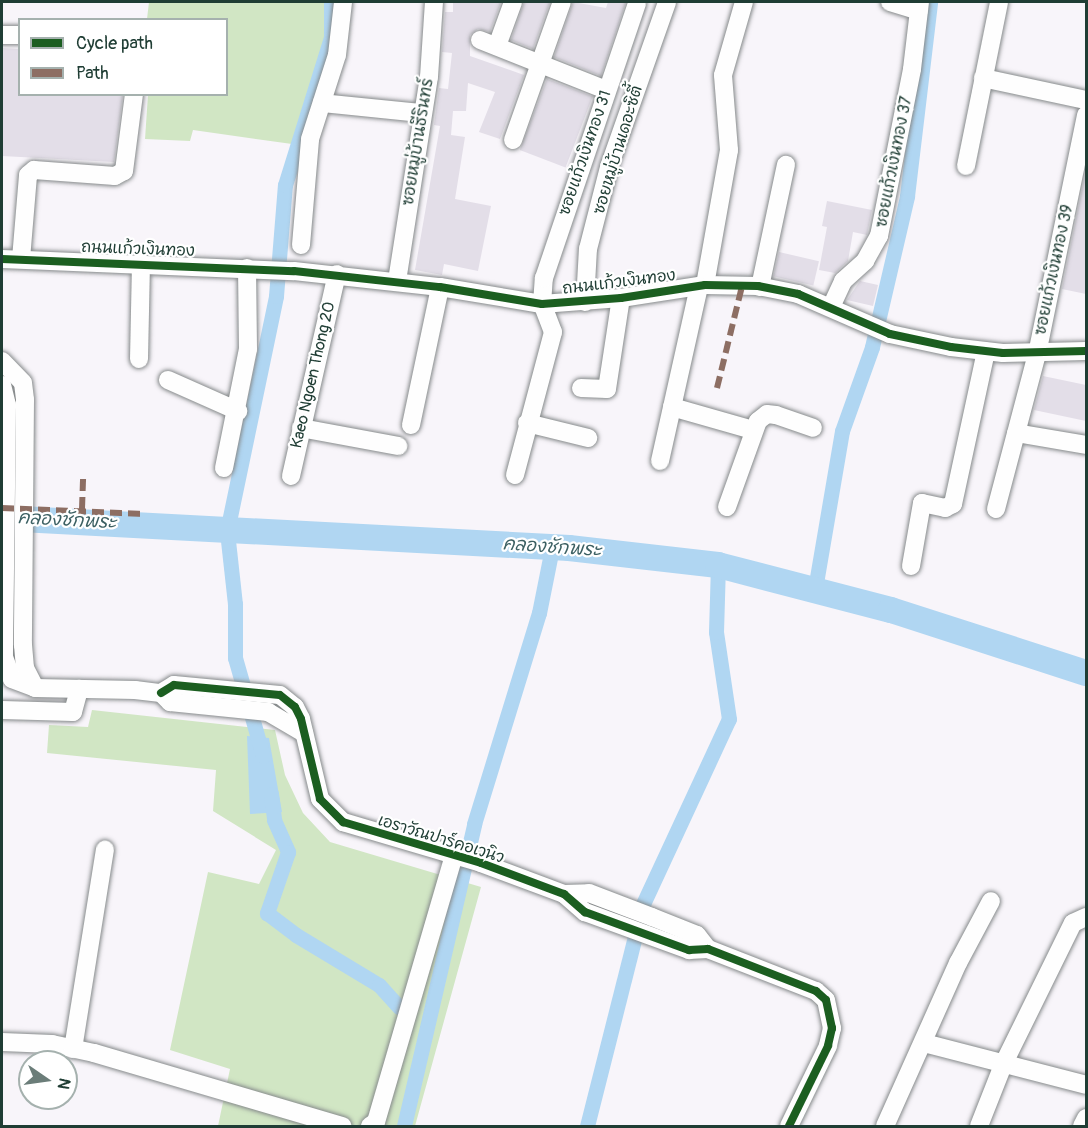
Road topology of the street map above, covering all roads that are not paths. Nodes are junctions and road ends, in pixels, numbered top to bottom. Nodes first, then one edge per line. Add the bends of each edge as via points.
1 (343, 2) edge
2 (434, 2) edge
3 (513, 2) edge
4 (562, 2) edge
5 (667, 2) edge
6 (744, 2) edge
7 (890, 2) edge
8 (999, 2) edge
9 (637, 3) dead end
10 (919, 6) edge
11 (2, 35) edge
12 (18, 35) edge
13 (540, 64) junction
14 (983, 78) junction
15 (606, 90) junction
16 (135, 96) edge
17 (1086, 100) edge
18 (322, 103) junction
19 (421, 114) junction
20 (1086, 115) edge
21 (513, 140) dead end
22 (786, 165) dead end
23 (966, 166) dead end
24 (301, 245) dead end
25 (2, 259) edge
26 (21, 259) junction
27 (141, 263) junction
28 (254, 268) junction
29 (337, 274) junction
30 (397, 281) junction
31 (702, 285) junction
32 (760, 286) junction
33 (440, 287) junction
34 (621, 298) junction
35 (585, 302) junction
36 (542, 304) junction
37 (831, 307) junction
38 (1086, 351) edge
39 (986, 352) junction
40 (1037, 354) junction
41 (139, 359) dead end
42 (2, 361) edge
43 (168, 380) dead end
44 (2, 385) edge
45 (581, 388) dead end
46 (672, 407) junction
47 (238, 411) junction
48 (526, 423) junction
49 (411, 425) dead end
50 (301, 428) junction
51 (813, 428) dead end
52 (753, 430) junction
53 (1016, 433) junction
54 (588, 438) dead end
55 (1086, 445) edge
56 (398, 446) dead end
57 (660, 461) dead end
58 (224, 468) dead end
59 (515, 475) dead end
60 (291, 476) dead end
61 (727, 507) dead end
62 (996, 509) dead end
63 (911, 566) dead end
64 (16, 668) junction
65 (79, 689) junction
66 (2, 710) edge
67 (105, 850) dead end
68 (455, 855) junction
69 (564, 894) junction
70 (992, 901) dead end
71 (1086, 916) edge
72 (698, 945) junction
73 (2, 1042) edge
74 (924, 1043) junction
75 (73, 1048) junction
76 (1003, 1065) junction
77 (1086, 1085) edge
78 (1086, 1118) edge
79 (342, 1126) edge
80 (370, 1126) edge
81 (789, 1126) edge
82 (885, 1126) edge
83 (979, 1126) edge
84 (1082, 1126) edge

1 - 18 street via 337,54
2 - 19 street, ซอยหมู่บ้านธีรินทร์ via 429,78
3 - 13 street via 489,43
4 - 13 street
5 - 35 street, ซอยหมู่บ้านเดอะซิตี้ via 609,167 588,249
6 - 31 street via 723,75 729,150
7 - 10 street
8 - 14 street
9 - 15 street, ซอยแก้วเงินทอง 31
10 - 37 street, ซอยแก้วเงินทอง 37 via 912,69 879,236 869,255 843,281
11 - 12 street
13 - 15 street
13 - 21 street
14 - 17 street
14 - 23 street
15 - 36 street, ซอยแก้วเงินทอง 31 via 547,268
16 - 26 street via 124,171 115,176 34,170 28,175
18 - 19 street
18 - 24 street via 310,139 304,179
19 - 30 street, ซอยหมู่บ้านธีรินทร์
20 - 40 street, ซอยแก้วเงินทอง 39
22 - 32 street
25 - 26 street, ถนนแก้วเงินทอง
26 - 27 street, ถนนแก้วเงินทอง
27 - 28 street, ถนนแก้วเงินทอง
27 - 41 street
28 - 29 street, ถนนแก้วเงินทอง
28 - 47 street via 248,349
29 - 30 street, ถนนแก้วเงินทอง
29 - 50 street, Kaeo Ngoen Thong 20
30 - 33 street, ถนนแก้วเงินทอง
31 - 32 street, ถนนแก้วเงินทอง
31 - 34 street, ถนนแก้วเงินทอง
31 - 46 street
32 - 37 street, ถนนแก้วเงินทอง via 798,294
33 - 36 street, ถนนแก้วเงินทอง
33 - 49 street
34 - 35 street, ถนนแก้วเงินทอง
34 - 45 street via 607,389
35 - 36 street, ถนนแก้วเงินทอง
36 - 48 street via 554,332
37 - 39 street, ถนนแก้วเงินทอง via 890,334
38 - 40 street, ถนนแก้วเงินทอง
39 - 40 street, ถนนแก้วเงินทอง
39 - 63 street via 953,504 945,508 922,503
40 - 53 street, ซอยแก้วเงินทอง 39
42 - 64 street via 23,383 25,400
43 - 47 street
44 - 64 street via 7,405 4,657
46 - 52 street
46 - 57 street
47 - 58 street
48 - 54 street
48 - 59 street
50 - 56 street
50 - 60 street, Kaeo Ngoen Thong 20
51 - 52 street via 766,414
52 - 61 street
53 - 55 street
53 - 62 street, ซอยแก้วเงินทอง 39
64 - 65 street via 35,688
65 - 66 street via 73,712
65 - 68 street, เอราวัณปาร์คอเวนิว via 161,693 170,702 180,694 280,695 304,733 320,799 333,814 380,835
67 - 75 street
68 - 69 street, เอราวัณปาร์คอเวนิว
68 - 80 street via 379,1111
69 - 72 street, เอราวัณปาร์คอเวนิว via 585,912
69 - 72 street, เอราวัณปาร์คอเวนิว via 589,893
70 - 74 street via 958,963
71 - 76 street via 1072,923
72 - 81 street, เอราวัณปาร์คอเวนิว via 807,984 826,1000 832,1028 828,1046
73 - 75 street
74 - 76 street
74 - 82 street
75 - 79 street
76 - 77 street
76 - 83 street
78 - 84 street

